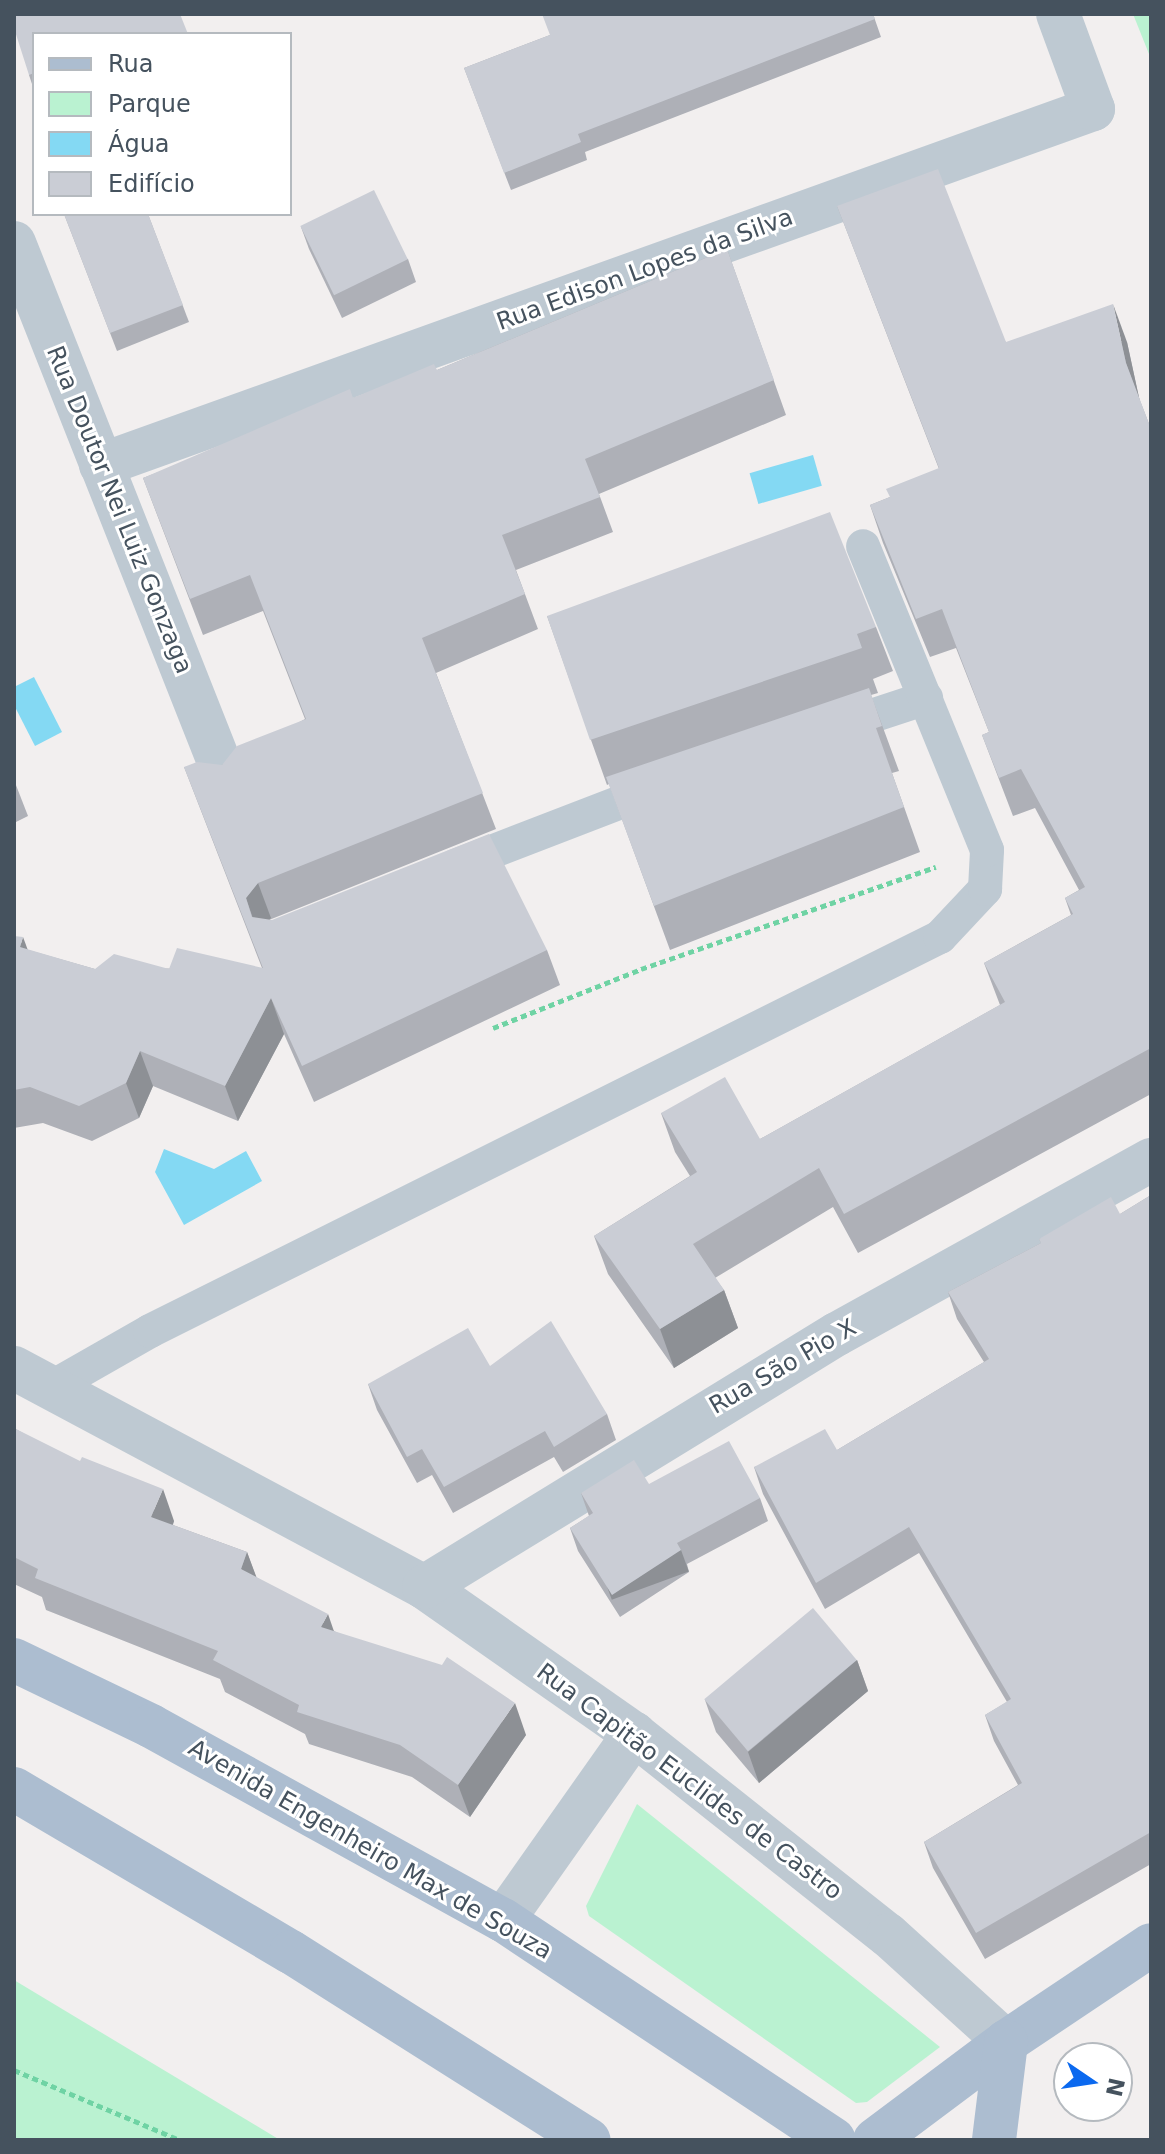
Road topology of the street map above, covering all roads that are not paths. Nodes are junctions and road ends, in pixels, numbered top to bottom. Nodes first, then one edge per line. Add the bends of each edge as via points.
1 (1058, 14) edge
2 (14, 243) edge
3 (101, 465) junction
4 (863, 546) dead end
5 (926, 698) junction
6 (806, 738) edge
7 (225, 777) edge
8 (687, 778) edge
9 (423, 879) edge
10 (1151, 1160) edge
11 (14, 1368) edge
12 (52, 1387) junction
13 (424, 1587) junction
14 (14, 1660) edge
15 (634, 1734) junction
16 (14, 1789) edge
17 (503, 1920) junction
18 (1151, 1945) edge
19 (1006, 2042) junction
20 (588, 2140) edge
21 (834, 2140) edge
22 (875, 2140) edge
23 (994, 2140) edge

1 - 3 street, Rua Edison Lopes da Silva via 1093,109
2 - 3 street, Rua Doutor Nei Luiz Gonzaga
3 - 7 street, Rua Doutor Nei Luiz Gonzaga
4 - 5 lane
5 - 6 lane
5 - 12 lane via 987,850 985,889 940,937 150,1331
8 - 9 lane
10 - 13 street, Rua São Pio X via 825,1341
11 - 12 street, Rua Capitão Euclides de Castro
12 - 13 street, Rua Capitão Euclides de Castro
13 - 15 street, Rua Capitão Euclides de Castro
14 - 17 main road, Avenida Engenheiro Max de Souza via 151,1726
15 - 17 street
15 - 19 street, Rua Capitão Euclides de Castro via 888,1935
16 - 20 main road via 291,1952
17 - 21 main road, Avenida Engenheiro Max de Souza
18 - 19 main road
19 - 22 main road
19 - 23 main road

